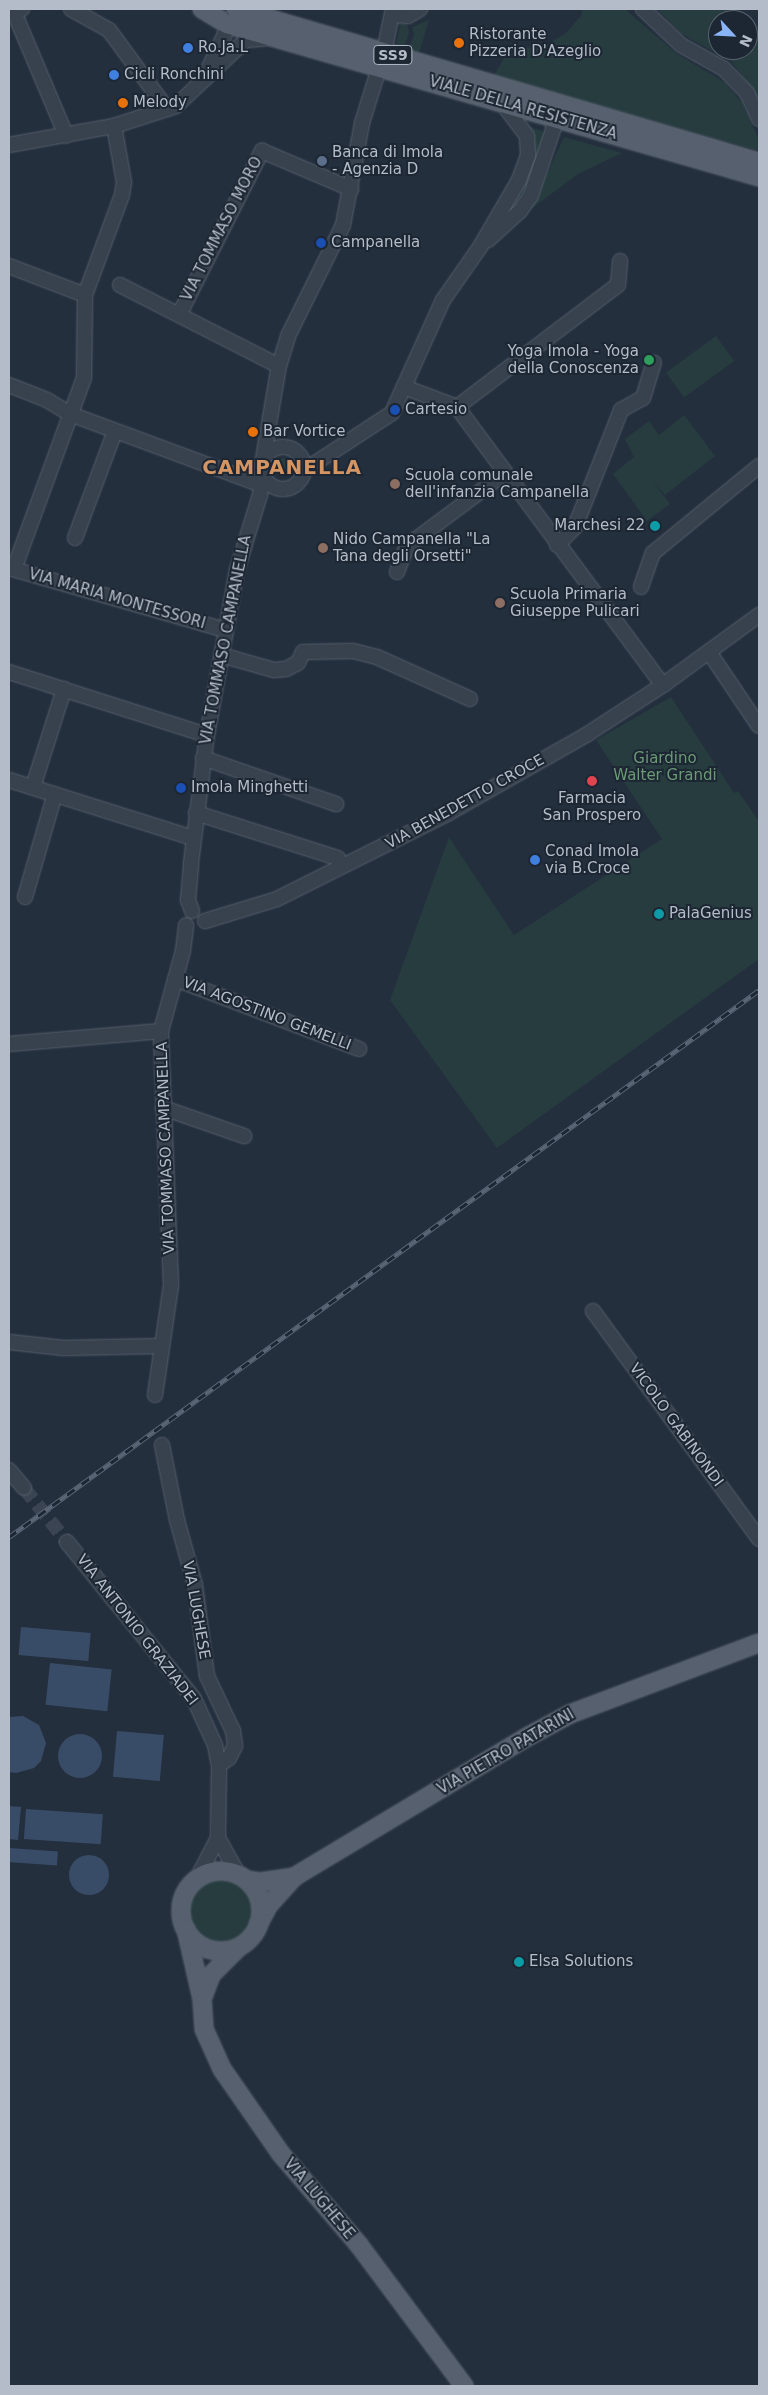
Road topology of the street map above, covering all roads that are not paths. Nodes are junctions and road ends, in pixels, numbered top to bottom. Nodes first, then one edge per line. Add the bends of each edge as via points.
1 (71, 9) edge
2 (202, 9) edge
3 (420, 9) edge
4 (643, 9) edge
5 (18, 10) edge
6 (393, 12) edge
7 (236, 18) edge
8 (278, 38) junction
9 (226, 59) junction
10 (382, 59) junction
11 (205, 77) junction
12 (500, 100) junction
13 (168, 109) junction
14 (551, 114) junction
15 (759, 119) edge
16 (114, 126) junction
17 (66, 135) junction
18 (9, 145) edge
19 (759, 162) edge
20 (759, 177) edge
21 (351, 190) junction
22 (480, 247) junction
23 (620, 261) dead end
24 (9, 266) edge
25 (120, 285) dead end
26 (85, 295) junction
27 (180, 313) junction
28 (654, 363) dead end
29 (279, 366) junction
30 (9, 385) edge
31 (404, 387) junction
32 (457, 407) junction
33 (70, 414) junction
34 (271, 414) junction
35 (115, 431) junction
36 (293, 450) junction
37 (329, 453) junction
38 (759, 466) edge
39 (303, 471) junction
40 (505, 473) junction
41 (262, 475) junction
42 (282, 488) junction
43 (250, 521) junction
44 (75, 538) dead end
45 (557, 544) junction
46 (11, 569) edge
47 (397, 572) dead end
48 (641, 587) dead end
49 (759, 615) edge
50 (225, 630) junction
51 (709, 652) junction
52 (221, 655) junction
53 (9, 672) edge
54 (662, 685) junction
55 (64, 689) junction
56 (470, 699) dead end
57 (759, 726) edge
58 (207, 735) junction
59 (203, 758) junction
60 (9, 780) edge
61 (32, 787) junction
62 (55, 794) junction
63 (336, 804) dead end
64 (196, 813) junction
65 (193, 838) junction
66 (338, 858) dead end
67 (25, 897) dead end
68 (195, 926) junction
69 (175, 979) junction
70 (162, 1031) junction
71 (9, 1044) edge
72 (358, 1049) dead end
73 (163, 1108) junction
74 (244, 1136) dead end
75 (593, 1311) dead end
76 (9, 1342) edge
77 (161, 1346) junction
78 (155, 1395) dead end
79 (162, 1445) dead end
80 (9, 1470) edge
81 (24, 1488) tunnel mouth
82 (759, 1539) edge
83 (67, 1542) tunnel mouth
84 (759, 1643) edge
85 (219, 1765) junction
86 (218, 1838) junction
87 (242, 1877) junction
88 (294, 1877) junction
89 (196, 1880) junction
90 (258, 1925) junction
91 (186, 1930) junction
92 (241, 1945) junction
93 (202, 1999) junction
94 (464, 2386) edge

1 - 13 street via 109,30
2 - 7 main road, VIALE DELLA RESISTENZA / SS9
3 - 6 street via 408,16
4 - 15 street via 681,45 724,70 747,93
5 - 17 street
6 - 10 street, VIA TOMMASO CAMPANELLA
7 - 8 main road, VIALE DELLA RESISTENZA / SS9
7 - 9 street
7 - 10 main road, VIALE DELLA RESISTENZA / SS9
7 - 11 street
8 - 9 street via 246,40
8 - 10 main road, VIALE DELLA RESISTENZA / SS9
9 - 11 street
10 - 12 main road, VIALE DELLA RESISTENZA / SS9
10 - 14 main road, VIALE DELLA RESISTENZA / SS9
10 - 21 street, VIA TOMMASO CAMPANELLA via 362,123
11 - 13 street via 188,98
12 - 14 main road, VIALE DELLA RESISTENZA / SS9
12 - 22 street via 527,136 528,155 519,180
13 - 16 street
14 - 19 main road, VIALE DELLA RESISTENZA / SS9
14 - 20 main road, VIALE DELLA RESISTENZA / SS9 via 575,124
14 - 22 street via 531,195 520,210
16 - 17 street
16 - 26 street via 124,182 122,195
17 - 18 street
21 - 27 street, VIA TOMMASO MORO via 262,151
21 - 29 street, VIA TOMMASO CAMPANELLA via 343,225 288,336
22 - 31 street via 428,330
23 - 32 street via 618,284
24 - 26 street
25 - 27 street
26 - 33 street via 85,370
27 - 29 street
28 - 45 street via 643,398 621,410 575,527
29 - 34 street, VIA TOMMASO CAMPANELLA
30 - 33 street via 47,400
31 - 32 street
31 - 37 street via 392,413
32 - 40 street
33 - 35 street
33 - 46 street
34 - 36 street, VIA TOMMASO CAMPANELLA via 278,438
34 - 41 street, VIA TOMMASO CAMPANELLA
35 - 41 street
35 - 44 street
36 - 37 street
36 - 39 street
36 - 41 street via 268,453
37 - 39 street
38 - 48 street via 653,553
39 - 42 street via 293,486
40 - 45 street
40 - 47 street via 407,546
41 - 42 street via 270,484
41 - 43 street, VIA TOMMASO CAMPANELLA
42 - 43 street, VIA TOMMASO CAMPANELLA
43 - 50 street, VIA TOMMASO CAMPANELLA
45 - 54 street
46 - 50 street, VIA MARIA MONTESSORI
49 - 51 street, VIA BENEDETTO CROCE
50 - 52 street, VIA TOMMASO CAMPANELLA
51 - 54 street, VIA BENEDETTO CROCE
51 - 57 street
52 - 56 street via 274,670 298,663 303,652 353,651 378,657
52 - 58 street, VIA TOMMASO CAMPANELLA
53 - 55 street
54 - 68 street, VIA BENEDETTO CROCE via 586,734 447,814 285,895
55 - 58 street
55 - 61 street
58 - 59 street, VIA TOMMASO CAMPANELLA
59 - 63 street, VIA TOMMASO CAMPANELLA
59 - 64 street, VIA TOMMASO CAMPANELLA
60 - 61 street
61 - 62 street
62 - 65 street
62 - 67 street
64 - 65 street, VIA TOMMASO CAMPANELLA
64 - 66 street
65 - 68 street, VIA TOMMASO CAMPANELLA via 188,900 192,912 201,913
68 - 69 street, VIA TOMMASO CAMPANELLA
69 - 70 street, VIA TOMMASO CAMPANELLA
69 - 72 street, VIA AGOSTINO GEMELLI
70 - 71 street
70 - 73 street, VIA TOMMASO CAMPANELLA
73 - 74 street
73 - 77 street, VIA TOMMASO CAMPANELLA via 171,1285
75 - 82 street, VICOLO GABINONDI
76 - 77 street via 64,1348
77 - 78 street, VIA TOMMASO CAMPANELLA
79 - 85 street, VIA LUGHESE via 177,1520 195,1584 207,1676 233,1732 235,1746 229,1758
80 - 81 street
83 - 85 street, VIA ANTONIO GRAZIADEI via 194,1699
84 - 88 main road, VIA PIETRO PATARINI via 570,1714
85 - 86 street, VIA ANTONIO GRAZIADEI
86 - 87 street, VIA ANTONIO GRAZIADEI
86 - 89 street, VIA ANTONIO GRAZIADEI
87 - 88 main road, VIA PIETRO PATARINI via 260,1882
87 - 89 main road via 216,1871
87 - 90 main road via 260,1901
88 - 90 main road, VIA PIETRO PATARINI via 268,1906
89 - 91 main road, VIA LUGHESE via 182,1902
90 - 92 main road, VIA LUGHESE
91 - 92 main road via 204,1947 217,1950
91 - 93 main road, VIA LUGHESE
92 - 93 main road, VIA LUGHESE via 211,1975
93 - 94 main road, VIA LUGHESE via 204,2029 211,2050 248,2110 358,2245

